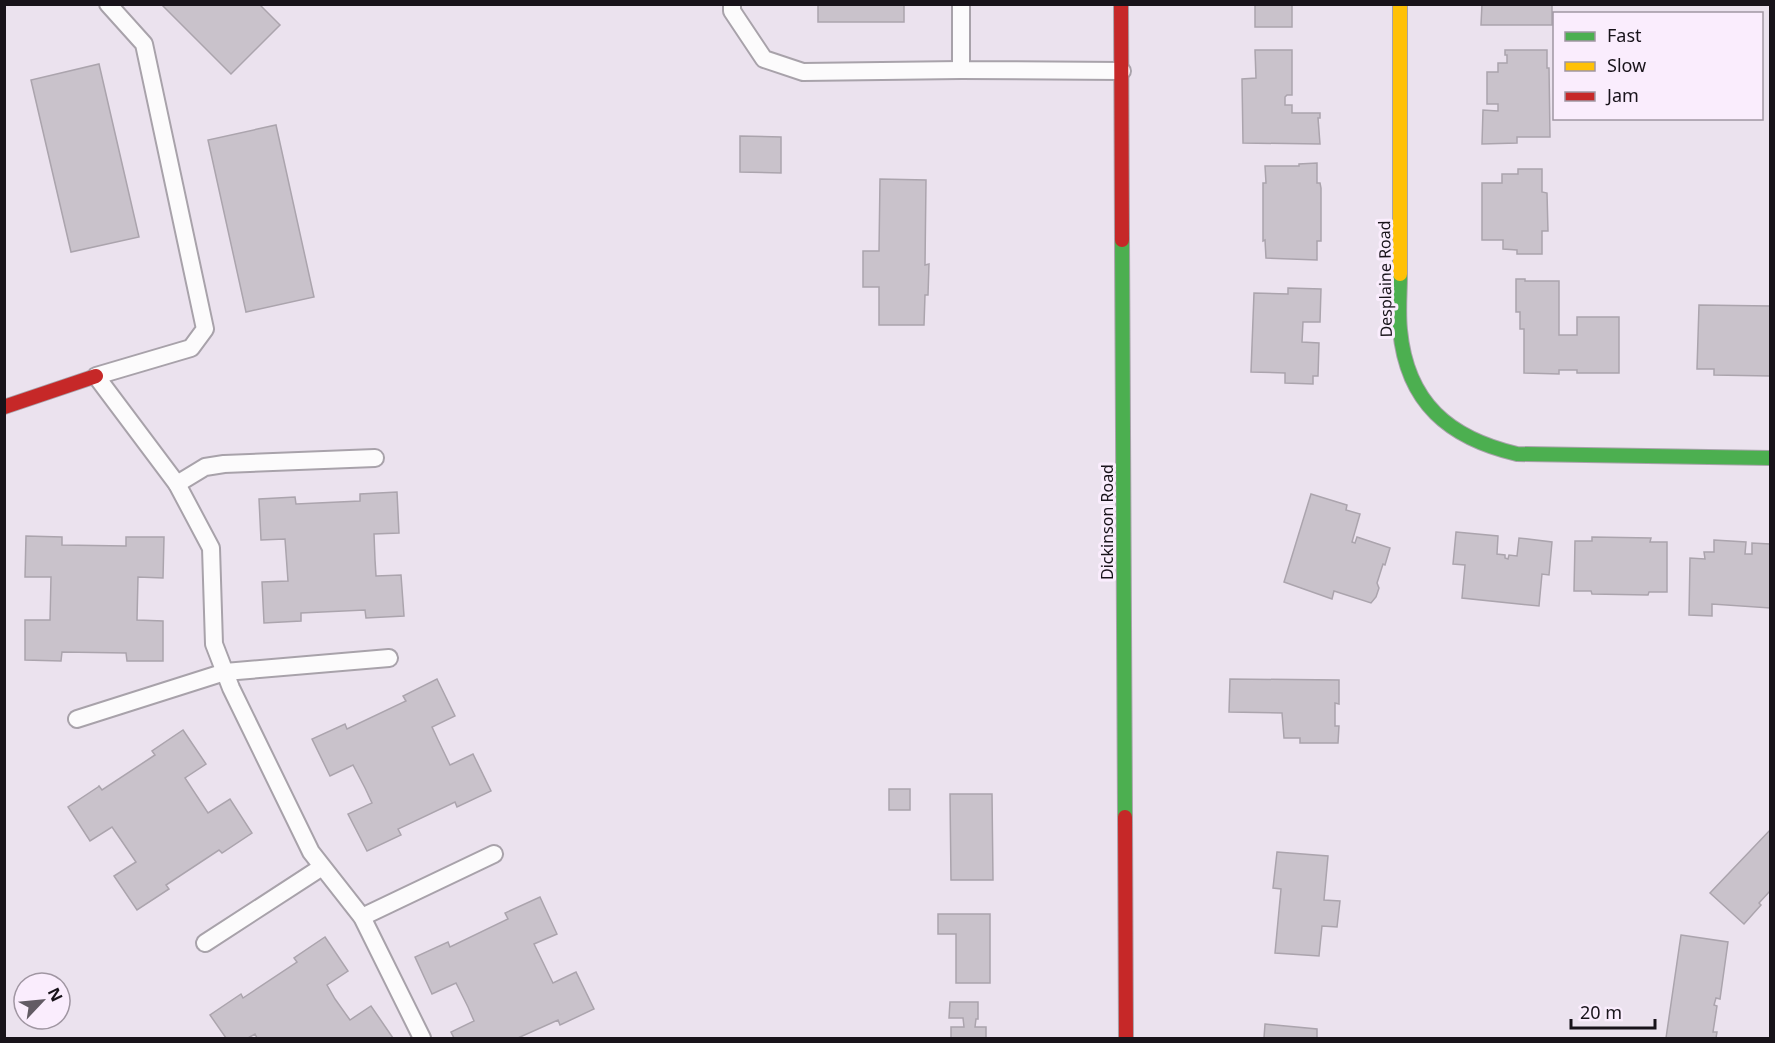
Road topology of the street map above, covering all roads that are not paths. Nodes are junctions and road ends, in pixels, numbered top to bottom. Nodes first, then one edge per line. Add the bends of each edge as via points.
1 (108, 4) edge
2 (732, 4) edge
3 (961, 4) edge
4 (1121, 4) edge
5 (1400, 4) edge
6 (961, 70) junction
7 (1122, 71) junction
8 (96, 376) junction
9 (4, 407) edge
10 (375, 458) dead end
11 (1770, 458) edge
12 (177, 484) junction
13 (389, 658) dead end
14 (225, 672) junction
15 (77, 719) dead end
16 (494, 854) dead end
17 (322, 867) junction
18 (362, 917) junction
19 (205, 943) dead end
20 (422, 1038) edge
21 (1126, 1038) edge

1 - 8 lane via 144,44 205,329 191,348
2 - 6 lane via 732,11 764,59 803,72
3 - 6 lane
4 - 7 street, Dickinson Road
5 - 11 street, Desplaine Road via 1400,329 1416,389 1435,414 1459,434 1491,449 1516,454
6 - 7 lane
7 - 21 street, Dickinson Road
8 - 9 street
8 - 12 lane
10 - 12 lane via 205,467
12 - 14 lane via 211,548 214,644
13 - 14 lane
14 - 15 lane
14 - 17 lane via 311,852
16 - 18 lane
17 - 18 lane
17 - 19 lane
18 - 20 lane

